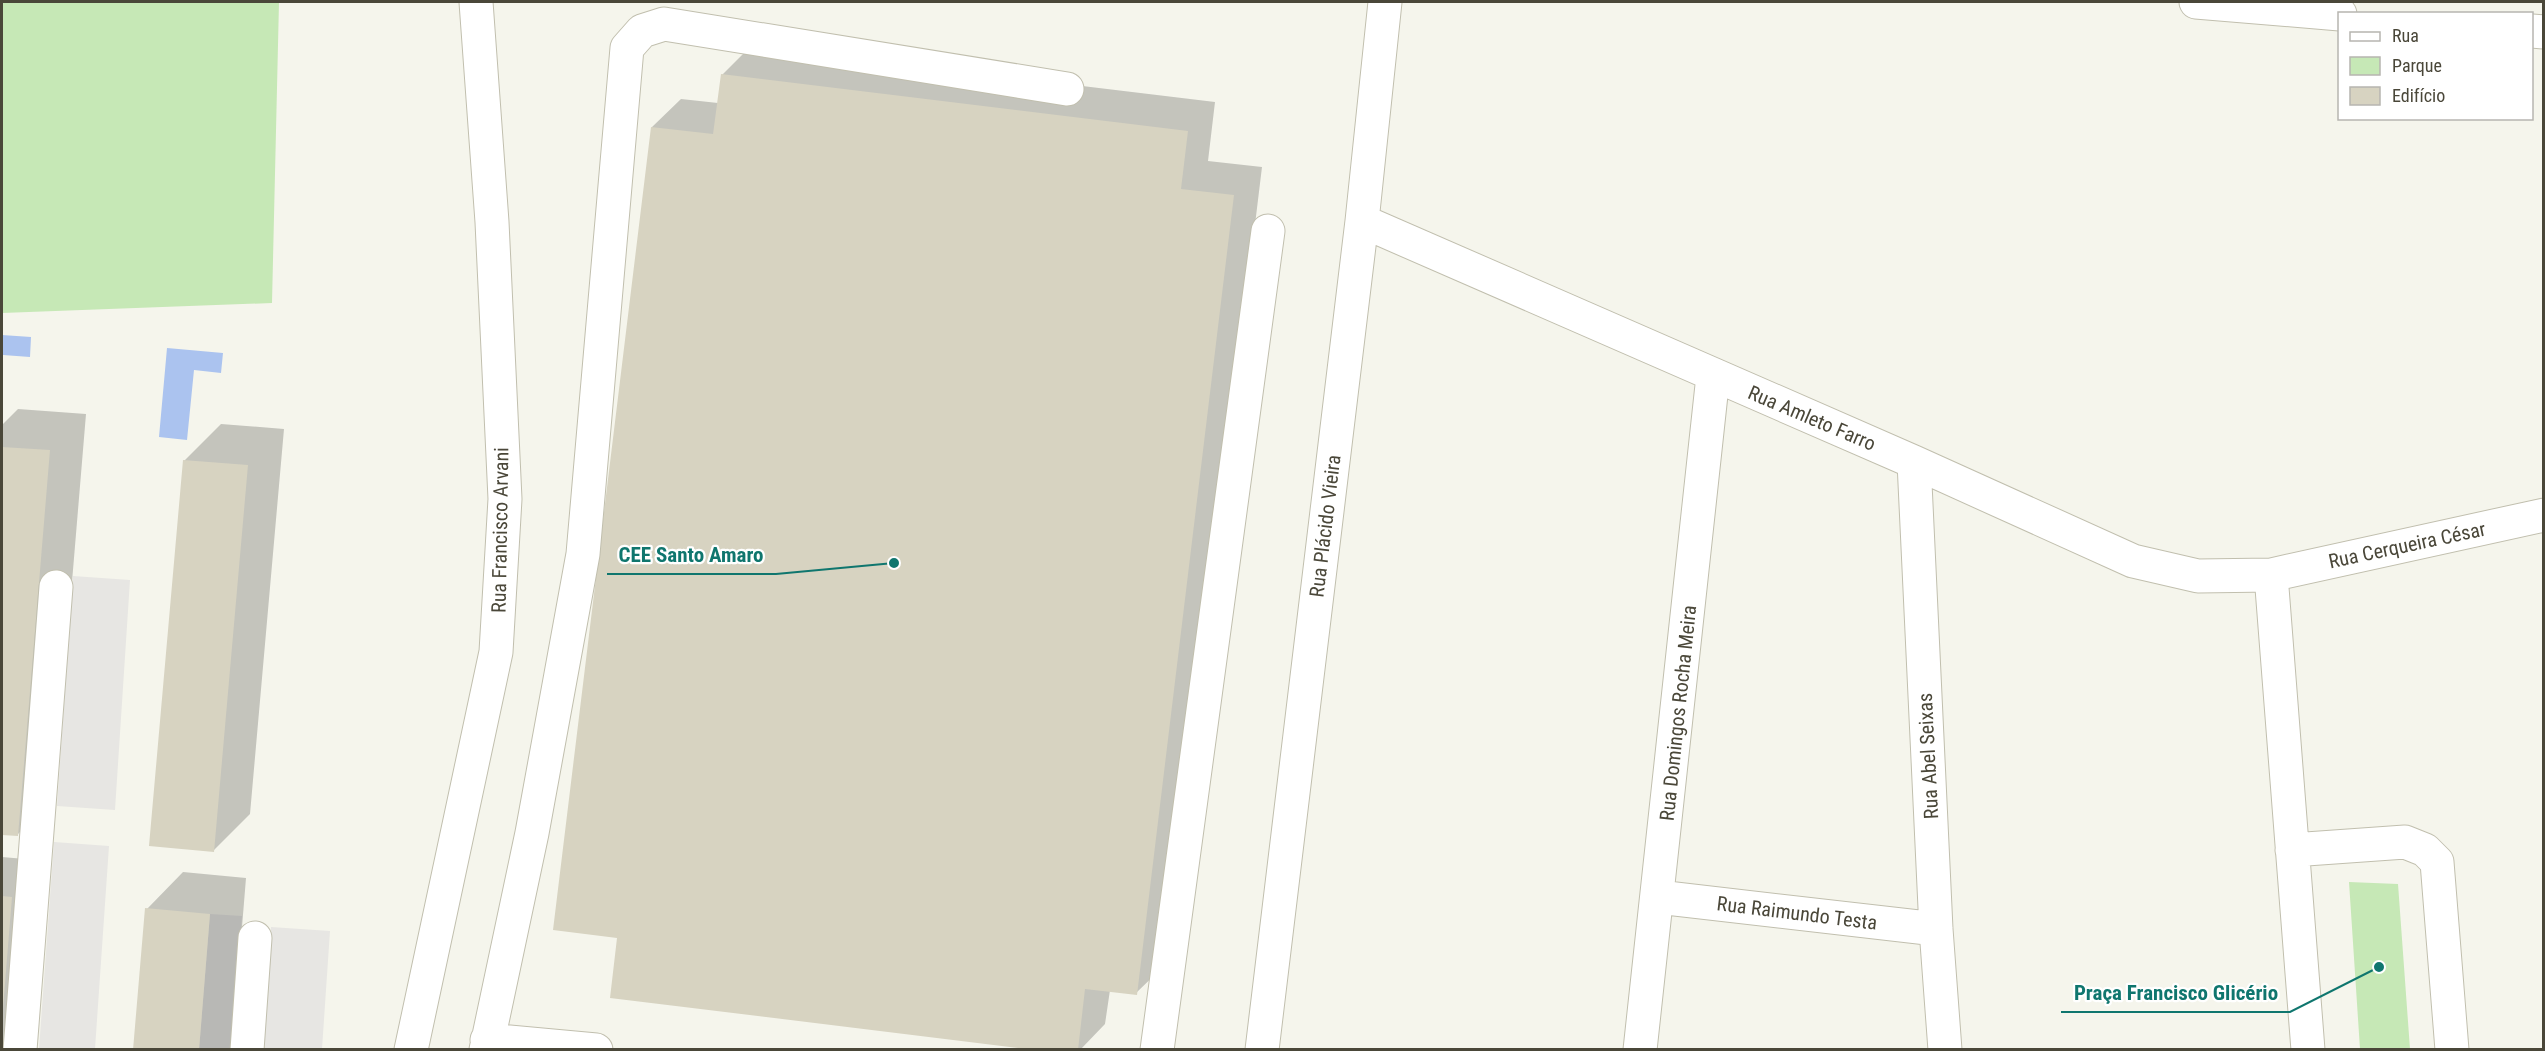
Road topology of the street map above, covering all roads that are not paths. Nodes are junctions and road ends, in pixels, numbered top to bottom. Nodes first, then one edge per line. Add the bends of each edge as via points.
1 (476, 2) edge
2 (1385, 2) edge
3 (2196, 2) edge
4 (2338, 14) edge
5 (1066, 89) dead end
6 (1362, 221) junction
7 (1268, 231) dead end
8 (1713, 376) junction
9 (1914, 462) junction
10 (2544, 515) edge
11 (2271, 575) junction
12 (56, 587) dead end
13 (2292, 850) junction
14 (1658, 897) junction
15 (1936, 929) junction
16 (255, 938) dead end
17 (487, 1045) edge
18 (20, 1050) edge
19 (247, 1050) edge
20 (411, 1050) edge
21 (596, 1050) edge
22 (1157, 1050) edge
23 (1262, 1050) edge
24 (1640, 1050) edge
25 (1945, 1050) edge
26 (2308, 1050) edge
27 (2452, 1050) edge

1 - 20 street, Rua Francisco Arvani via 492,222 505,499 497,640
2 - 6 street, Rua Plácido Vieira
3 - 4 street
5 - 17 street via 664,24 642,31 627,48 583,554 532,833
6 - 8 street, Rua Amleto Farro
6 - 23 street, Rua Plácido Vieira
7 - 22 street
8 - 9 street, Rua Amleto Farro
8 - 14 street, Rua Domingos Rocha Meira
9 - 11 street, Rua Amleto Farro via 2133,561 2198,576
9 - 15 street, Rua Abel Seixas
10 - 11 street, Rua Cerqueira César
11 - 13 street
12 - 18 street
13 - 26 street
13 - 27 street via 2405,842 2425,850 2437,862
14 - 15 street, Rua Raimundo Testa
14 - 24 street, Rua Domingos Rocha Meira
15 - 25 street, Rua Abel Seixas
16 - 19 street
17 - 21 street

